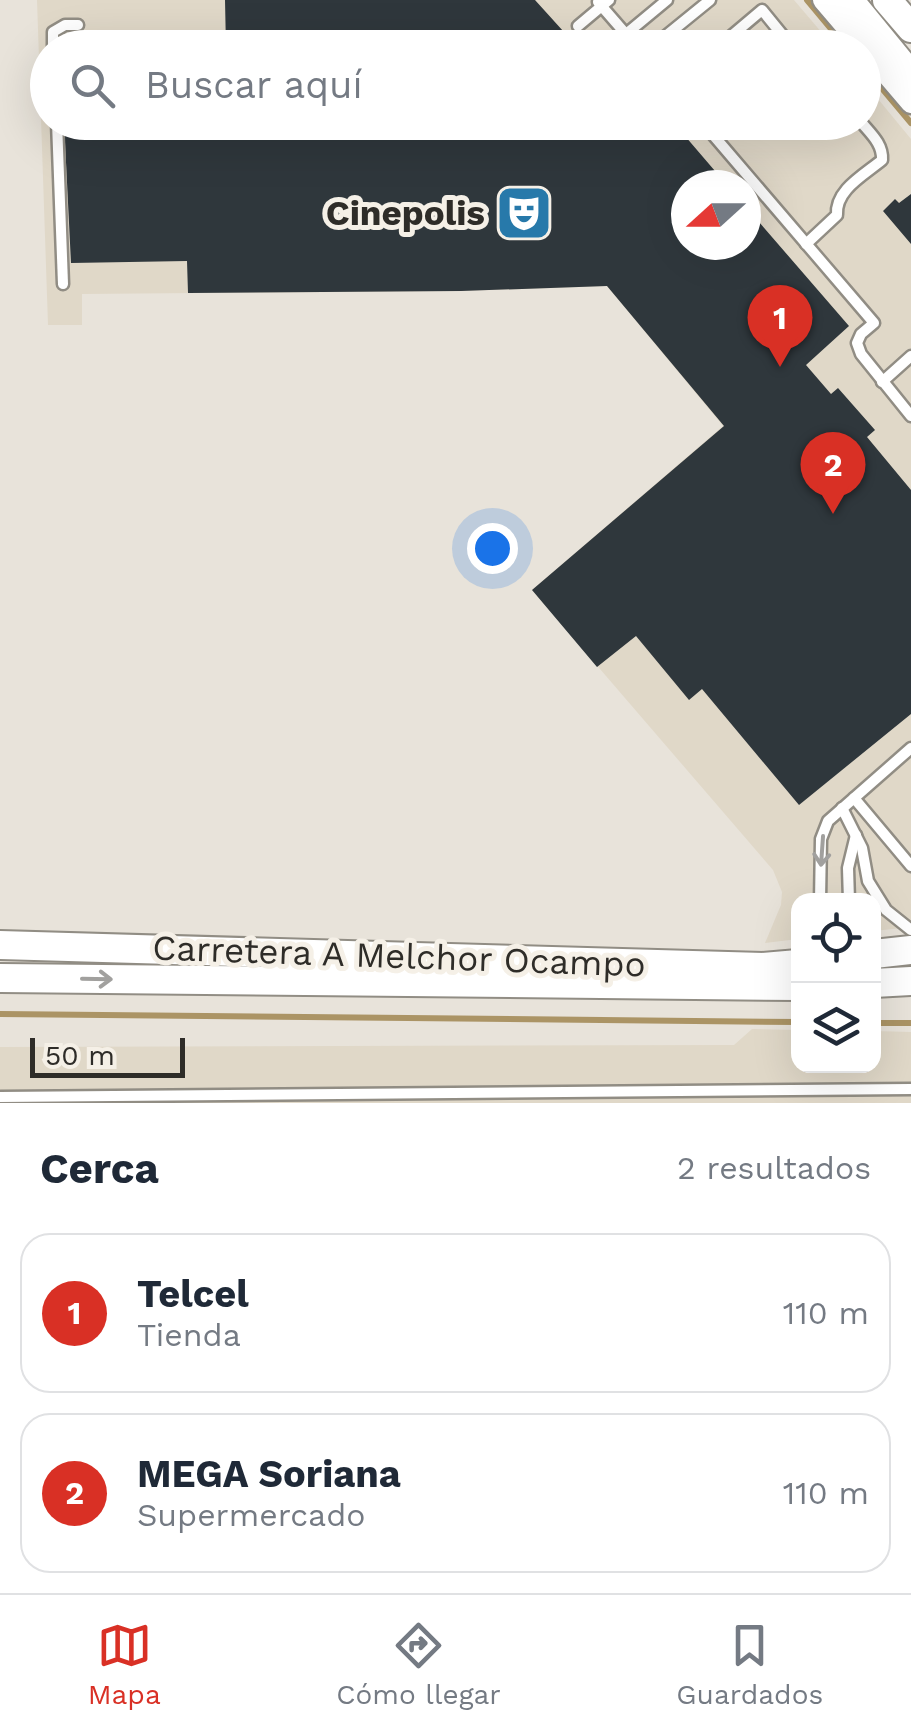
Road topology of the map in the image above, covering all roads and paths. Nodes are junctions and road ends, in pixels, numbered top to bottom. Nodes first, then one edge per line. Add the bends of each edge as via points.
1 (666, 0) edge
2 (710, 0) edge
3 (823, 0) edge
4 (849, 0) edge
5 (887, 0) edge
6 (603, 2) edge
7 (78, 25) dead end
8 (578, 26) dead end
9 (911, 28) edge
10 (57, 30) edge
11 (623, 30) edge
12 (631, 30) edge
13 (673, 30) edge
14 (738, 30) edge
15 (779, 30) edge
16 (849, 30) edge
17 (873, 30) edge
18 (881, 39) edge
19 (881, 67) edge
20 (911, 76) edge
21 (911, 102) edge
22 (57, 140) edge
23 (717, 140) edge
24 (877, 140) edge
25 (806, 244) junction
26 (64, 284) dead end
27 (911, 356) edge
28 (882, 382) junction
29 (911, 394) edge
30 (900, 403) junction
31 (911, 416) edge
32 (911, 748) edge
33 (854, 798) junction
34 (842, 808) junction
35 (856, 835) junction
36 (910, 864) edge
37 (868, 881) junction
38 (820, 893) edge
39 (849, 893) edge
40 (850, 893) edge
41 (911, 930) edge
42 (0, 945) edge
43 (911, 950) edge
44 (881, 953) edge
45 (791, 965) edge
46 (0, 978) edge
47 (911, 981) edge
48 (881, 983) edge
49 (791, 986) edge
50 (911, 1090) edge
51 (0, 1097) edge

1 - 12 lane
2 - 13 lane
3 - 16 street
4 - 17 main road
5 - 9 main road
6 - 8 lane
6 - 11 lane
7 - 10 lane
14 - 15 lane via 762,10
18 - 20 main road
19 - 21 street
22 - 26 lane
23 - 25 lane
24 - 25 lane via 882,160 840,195 838,216
25 - 28 lane via 874,323 857,343
27 - 28 lane
28 - 30 lane
29 - 30 lane
30 - 31 lane
32 - 33 lane
33 - 34 lane
33 - 36 lane
34 - 35 lane
34 -> 38 lane via 822,839
35 - 37 lane
35 - 39 lane
37 - 40 lane
37 - 41 lane via 886,910
42 - 45 main road, Carretera A Melchor Ocampo
43 - 44 main road
46 -> 49 main road, Carretera A Melchor Ocampo
47 - 48 main road
50 - 51 lane

